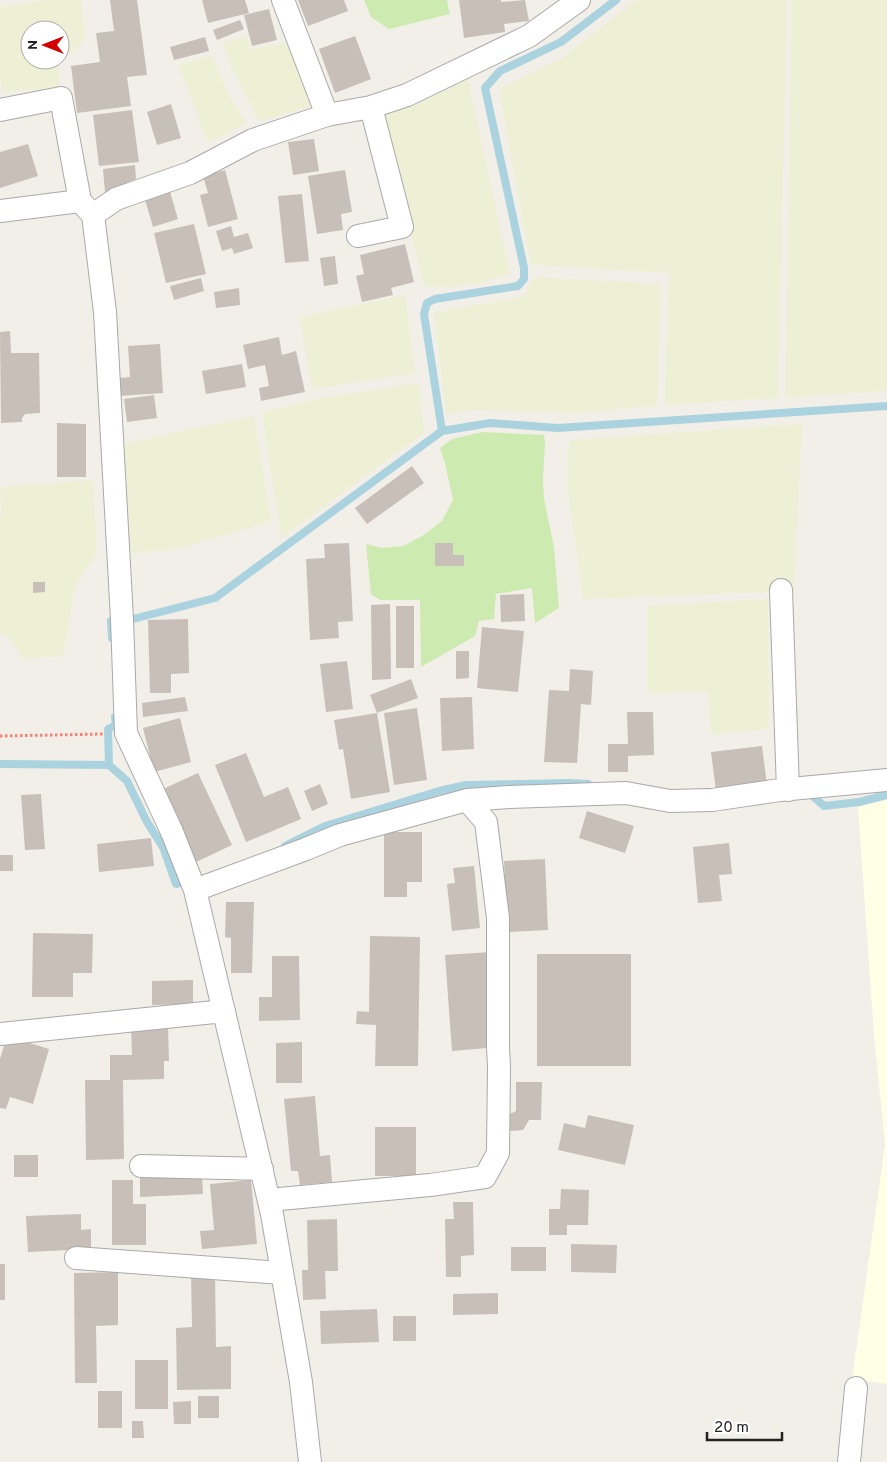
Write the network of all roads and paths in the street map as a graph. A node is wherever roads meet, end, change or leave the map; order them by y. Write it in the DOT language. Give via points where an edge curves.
graph roads {
  1 [pos="283,0"];
  2 [pos="578,0"];
  3 [pos="371,107"];
  4 [pos="0,110"];
  5 [pos="327,115"];
  6 [pos="86,208"];
  7 [pos="0,211"];
  8 [pos="358,236"];
  9 [pos="781,590"];
  10 [pos="126,733"];
  11 [pos="0,736"];
  12 [pos="887,780"];
  13 [pos="788,790"];
  14 [pos="467,800"];
  15 [pos="195,890"];
  16 [pos="224,1011"];
  17 [pos="0,1034"];
  18 [pos="141,1166"];
  19 [pos="262,1169"];
  20 [pos="270,1200"];
  21 [pos="76,1258"];
  22 [pos="282,1274"];
  23 [pos="856,1388"];
  24 [pos="310,1462"];
  25 [pos="850,1462"];
  1 -- 5 [label="street"];
  2 -- 3 [label="street" via="528,36 407,95"];
  3 -- 5 [label="street"];
  3 -- 8 [label="street" via="402,227"];
  4 -- 6 [label="street" via="61,98"];
  5 -- 6 [label="street" via="253,140 190,173"];
  6 -- 7 [label="street"];
  6 -- 10 [label="street" via="105,312"];
  9 -- 13 [label="street"];
  10 -- 11 [label="path"];
  10 -- 15 [label="street"];
  12 -- 13 [label="street"];
  13 -- 14 [label="street" via="670,802 626,793"];
  14 -- 15 [label="street" via="340,835"];
  14 -- 20 [label="street" via="486,822 498,918 498,1153 485,1177"];
  15 -- 16 [label="street"];
  16 -- 17 [label="street"];
  16 -- 19 [label="street"];
  18 -- 19 [label="street"];
  19 -- 20 [label="street"];
  20 -- 22 [label="street"];
  21 -- 22 [label="street"];
  22 -- 24 [label="street" via="301,1382"];
  23 -- 25 [label="street"];
}
